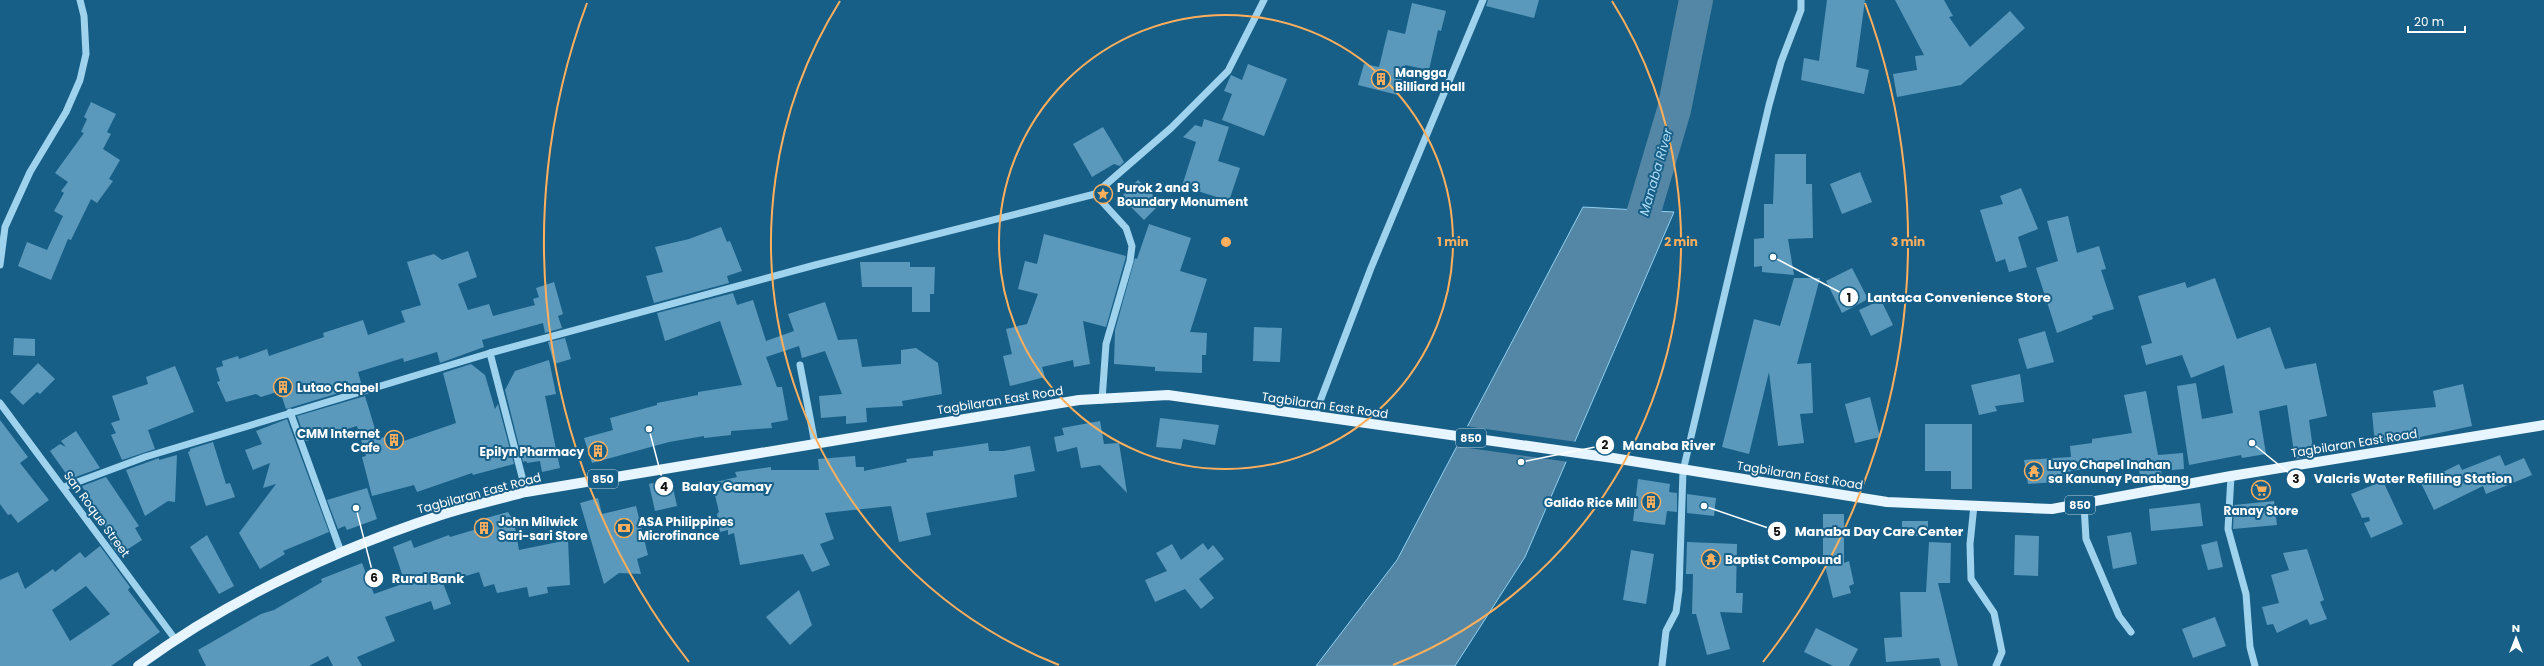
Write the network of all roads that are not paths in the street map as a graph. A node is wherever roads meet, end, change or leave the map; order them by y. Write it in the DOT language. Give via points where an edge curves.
graph roads {
  1 [pos="80,0"];
  2 [pos="1264,0"];
  3 [pos="1483,0"];
  4 [pos="1801,0"];
  5 [pos="1095,194"];
  6 [pos="0,265"];
  7 [pos="490,353"];
  8 [pos="800,364"];
  9 [pos="1102,400"];
  10 [pos="0,403"];
  11 [pos="290,412"];
  12 [pos="1314,417"];
  13 [pos="2544,425"];
  14 [pos="815,444"];
  15 [pos="1683,471"];
  16 [pos="2231,476"];
  17 [pos="64,487"];
  18 [pos="526,492"];
  19 [pos="1974,505"];
  20 [pos="2084,505"];
  21 [pos="341,552"];
  22 [pos="2131,632"];
  23 [pos="175,639"];
  24 [pos="138,666"];
  25 [pos="1662,666"];
  26 [pos="1996,666"];
  27 [pos="2255,666"];
  1 -- 6 [label="street" via="84,16 86,54 80,80 66,112 30,172 5,227"];
  2 -- 5 [label="street" via="1228,71 1171,128"];
  3 -- 12 [label="street" via="1376,254"];
  4 -- 15 [label="street" via="1801,10 1781,62 1769,105"];
  5 -- 7 [label="street"];
  5 -- 9 [label="street" via="1126,228 1132,246 1106,344"];
  7 -- 11 [label="street"];
  7 -- 18 [label="street"];
  8 -- 14 [label="street"];
  9 -- 12 [label="main road, Tagbilaran East Road / 850" via="1168,395"];
  9 -- 14 [label="main road, Tagbilaran East Road / 850" via="1079,400"];
  10 -- 17 [label="street, San Roque Street"];
  11 -- 17 [label="street" via="145,457"];
  11 -- 21 [label="street"];
  12 -- 15 [label="main road, Tagbilaran East Road / 850" via="1613,458"];
  13 -- 16 [label="main road, Tagbilaran East Road / 850"];
  14 -- 18 [label="main road, Tagbilaran East Road / 850"];
  15 -- 19 [label="main road, Tagbilaran East Road / 850" via="1887,502"];
  15 -- 25 [label="street" via="1679,590 1676,612 1666,631"];
  16 -- 20 [label="main road, Tagbilaran East Road / 850"];
  16 -- 27 [label="street" via="2228,529 2246,594 2250,647"];
  17 -- 23 [label="street, San Roque Street"];
  18 -- 21 [label="main road, Tagbilaran East Road / 850" via="443,514"];
  19 -- 20 [label="main road, Tagbilaran East Road / 850" via="2052,509"];
  19 -- 26 [label="street" via="1970,544 1971,579 1994,613 2002,652"];
  20 -- 22 [label="street" via="2086,539 2119,616"];
  21 -- 23 [label="main road, Tagbilaran East Road / 850" via="264,589"];
  23 -- 24 [label="main road, Tagbilaran East Road / 850"];
}
